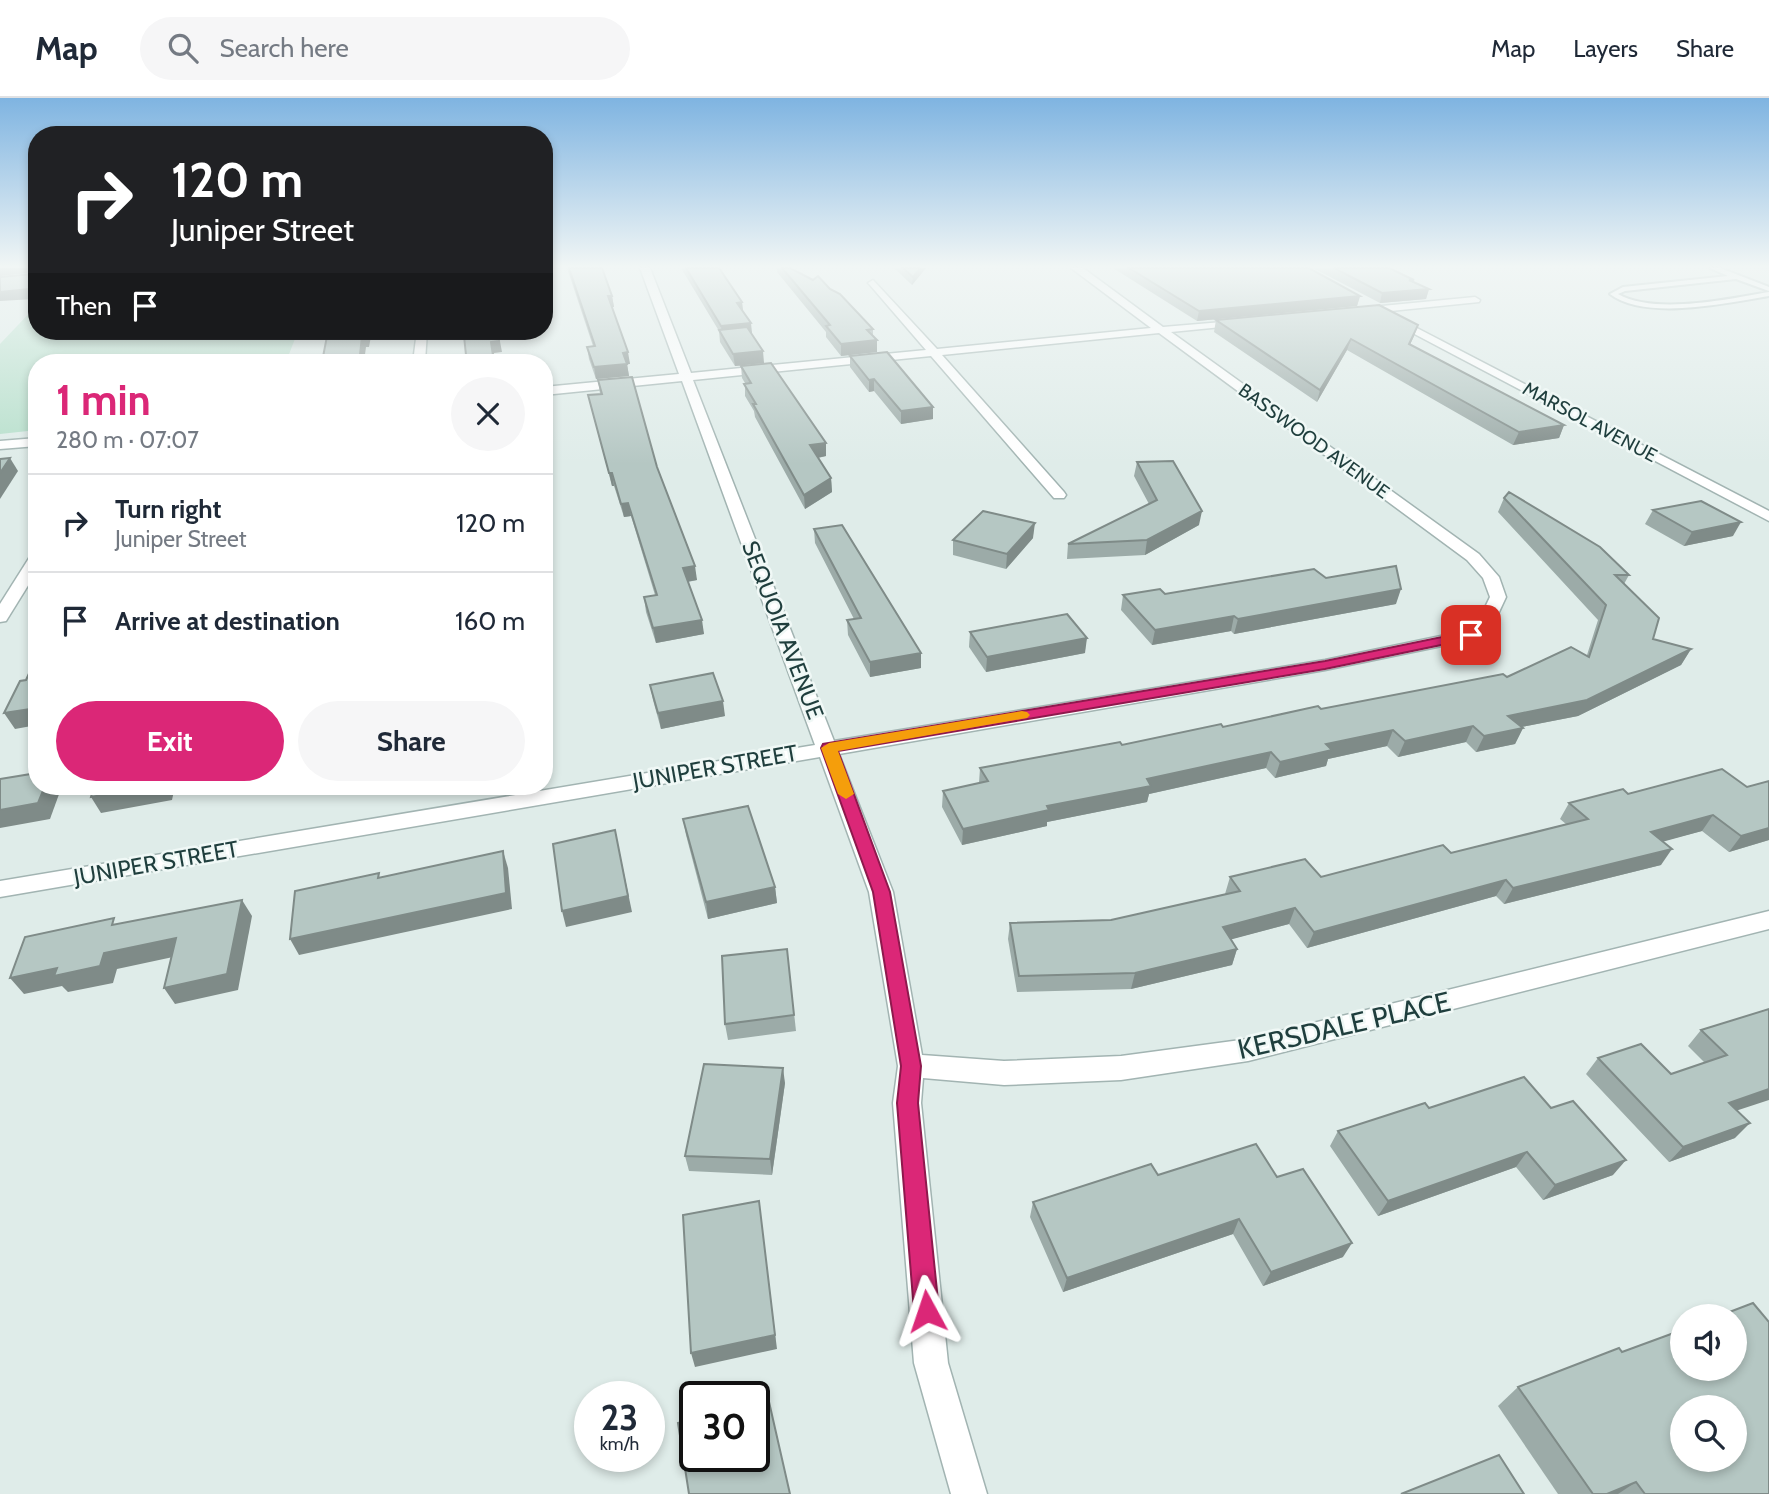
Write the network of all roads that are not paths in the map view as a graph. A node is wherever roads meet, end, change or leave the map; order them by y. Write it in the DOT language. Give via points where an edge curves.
graph roads {
  1 [pos="670,333"];
  2 [pos="917,333"];
  3 [pos="1131,333"];
  4 [pos="1166,333"];
  5 [pos="1422,333"];
  6 [pos="935,353"];
  7 [pos="686,377"];
  8 [pos="553,390"];
  9 [pos="28,443"];
  10 [pos="0,445"];
  11 [pos="1059,495"];
  12 [pos="1769,517"];
  13 [pos="28,572"];
  14 [pos="0,617"];
  15 [pos="1471,635"];
  16 [pos="829,748"];
  17 [pos="553,795"];
  18 [pos="553,795"];
  19 [pos="0,889"];
  20 [pos="1769,920"];
  21 [pos="911,1066"];
  22 [pos="969,1494"];
  1 -- 7 [label="street, SEQUOIA AVENUE"];
  2 -- 6 [label="street"];
  3 -- 6 [label="street"];
  4 -- 15 [label="street, BASSWOOD AVENUE" via="1473,557 1491,577 1498,597 1486,624"];
  5 -- 12 [label="street, MARSOL AVENUE"];
  6 -- 7 [label="street"];
  6 -- 11 [label="street"];
  7 -- 8 [label="street"];
  7 -- 16 [label="street, SEQUOIA AVENUE"];
  9 -- 10 [label="street"];
  13 -- 14 [label="street"];
  15 -- 16 [label="street, JUNIPER STREET" via="1325,665"];
  16 -- 18 [label="street, JUNIPER STREET"];
  16 -- 21 [label="street, SEQUOIA AVENUE" via="881,892"];
  17 -- 19 [label="street, JUNIPER STREET"];
  20 -- 21 [label="street, KERSDALE PLACE" via="1248,1050 1108,1069 1004,1073"];
  21 -- 22 [label="street, SEQUOIA AVENUE" via="908,1103 931,1363"];
}
